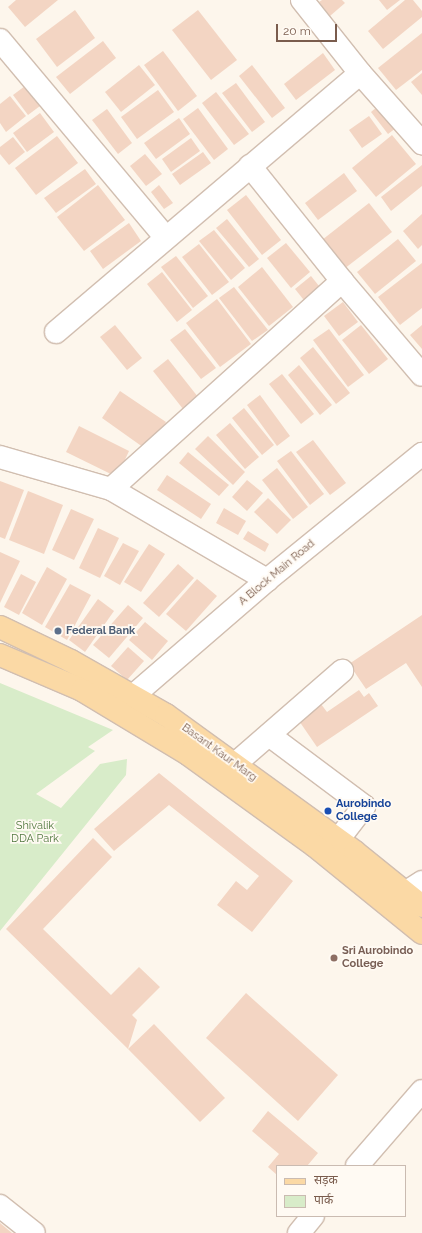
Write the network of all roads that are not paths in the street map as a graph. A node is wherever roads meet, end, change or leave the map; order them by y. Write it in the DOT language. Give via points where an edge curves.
graph roads {
  1 [pos="302,0"];
  2 [pos="0,40"];
  3 [pos="360,73"];
  4 [pos="422,143"];
  5 [pos="250,166"];
  6 [pos="166,238"];
  7 [pos="342,282"];
  8 [pos="56,332"];
  9 [pos="422,375"];
  10 [pos="422,454"];
  11 [pos="0,458"];
  12 [pos="111,489"];
  13 [pos="267,580"];
  14 [pos="0,627"];
  15 [pos="0,655"];
  16 [pos="342,671"];
  17 [pos="134,695"];
  18 [pos="269,735"];
  19 [pos="235,764"];
  20 [pos="338,840"];
  21 [pos="416,894"];
  22 [pos="422,933"];
  23 [pos="422,1090"];
  24 [pos="358,1165"];
  25 [pos="0,1206"];
  26 [pos="313,1217"];
  27 [pos="34,1233"];
  28 [pos="299,1233"];
  1 -- 3 [label="street"];
  2 -- 6 [label="street"];
  3 -- 4 [label="street"];
  3 -- 5 [label="street"];
  5 -- 6 [label="street"];
  5 -- 7 [label="street"];
  6 -- 8 [label="street"];
  7 -- 9 [label="street"];
  7 -- 12 [label="street"];
  10 -- 13 [label="street, A Block Main Road"];
  11 -- 12 [label="street"];
  12 -- 13 [label="street"];
  13 -- 17 [label="street, A Block Main Road"];
  14 -- 17 [label="main road, Basant Kaur Marg"];
  15 -- 22 [label="main road, Basant Kaur Marg" via="82,690 188,754 315,846"];
  16 -- 18 [label="street"];
  17 -- 19 [label="main road, Basant Kaur Marg"];
  18 -- 19 [label="street"];
  18 -- 20 [label="street" via="364,806"];
  19 -- 20 [label="main road, Basant Kaur Marg"];
  20 -- 21 [label="main road, Basant Kaur Marg"];
  23 -- 24 [label="street"];
  25 -- 27 [label="street"];
  26 -- 28 [label="street"];
}
